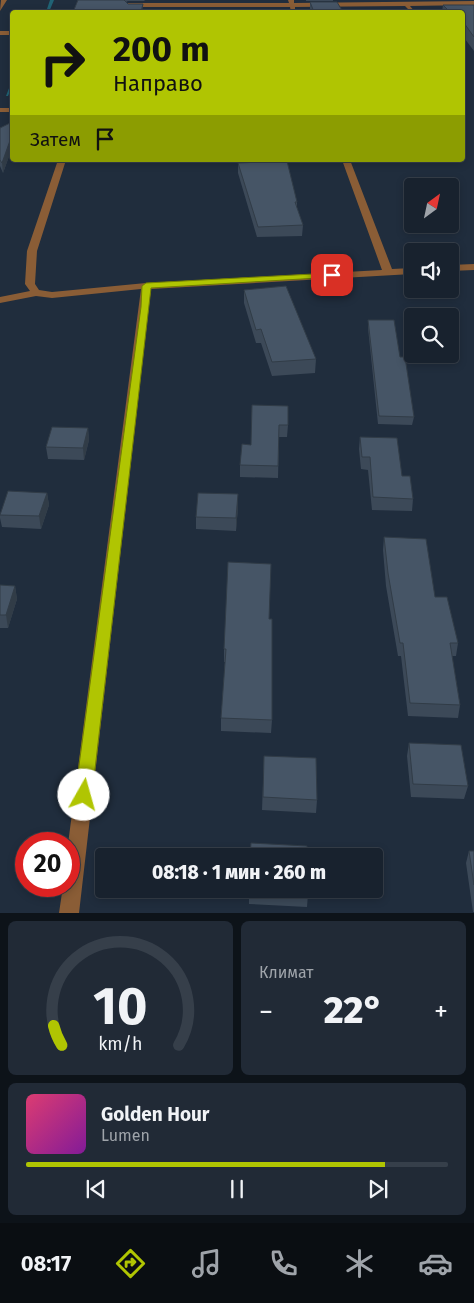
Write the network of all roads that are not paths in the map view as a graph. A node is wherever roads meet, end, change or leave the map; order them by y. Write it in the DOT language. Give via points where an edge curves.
graph roads {
  1 [pos="4,0"];
  2 [pos="291,2"];
  3 [pos="474,3"];
  4 [pos="406,4"];
  5 [pos="128,5"];
  6 [pos="0,9"];
  7 [pos="411,10"];
  8 [pos="61,162"];
  9 [pos="347,162"];
  10 [pos="474,267"];
  11 [pos="459,268"];
  12 [pos="404,271"];
  13 [pos="388,272"];
  14 [pos="146,286"];
  15 [pos="36,293"];
  16 [pos="0,300"];
  17 [pos="69,913"];
  1 -- 6 [label="street"];
  2 -- 4 [label="street"];
  2 -- 5 [label="street"];
  3 -- 4 [label="street"];
  4 -- 7 [label="street"];
  8 -- 15 [label="street" via="32,251 30,284"];
  9 -- 13 [label="street"];
  10 -- 11 [label="street"];
  12 -- 13 [label="street"];
  13 -- 14 [label="street"];
  14 -- 15 [label="street" via="52,295"];
  14 -- 17 [label="street"];
  15 -- 16 [label="street"];
}
